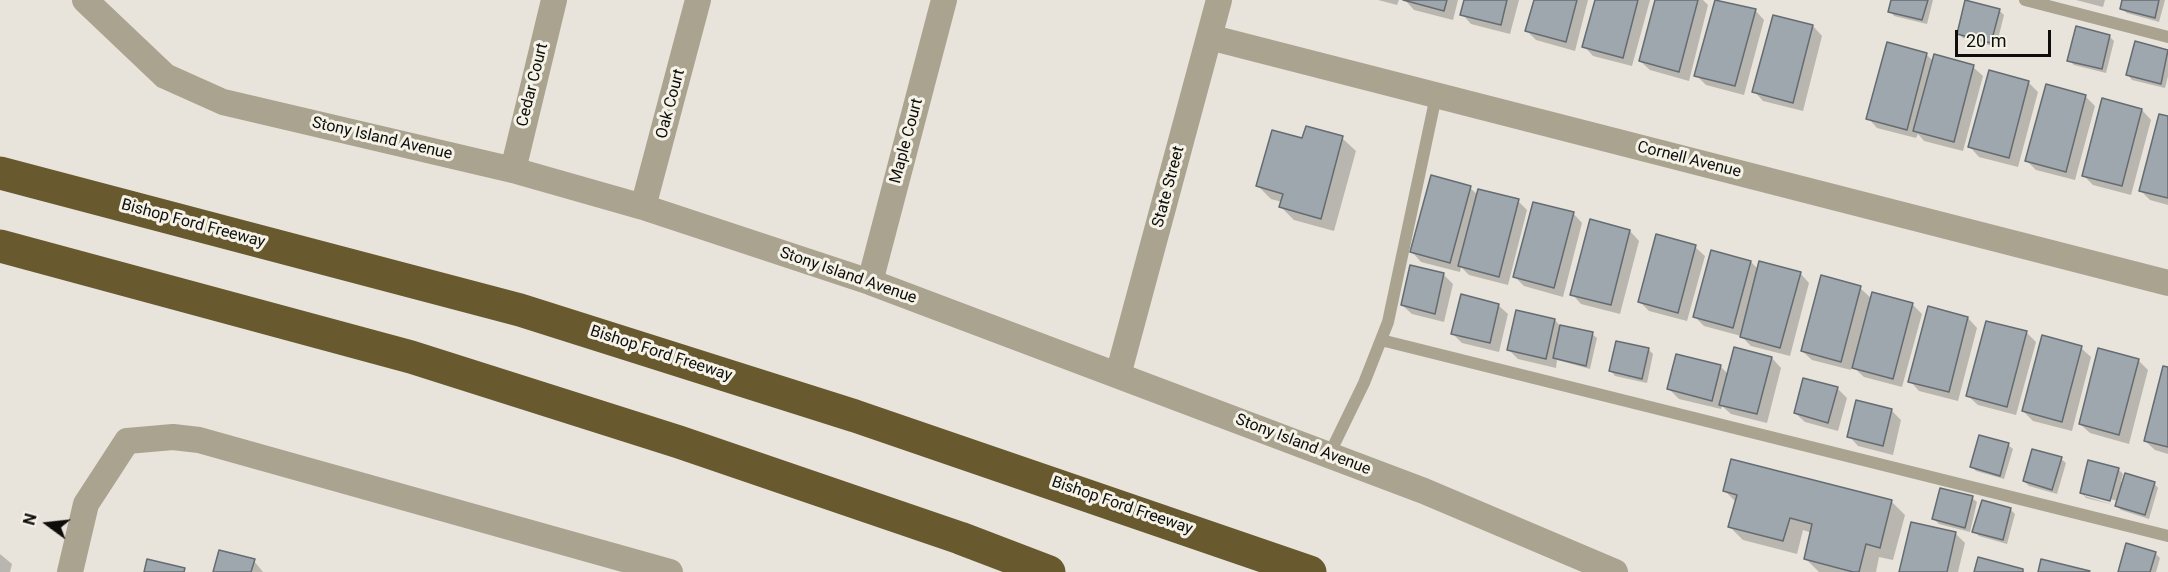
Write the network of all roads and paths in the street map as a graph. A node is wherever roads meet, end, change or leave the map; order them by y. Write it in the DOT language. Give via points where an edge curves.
graph roads {
  1 [pos="85,0"];
  2 [pos="554,0"];
  3 [pos="698,0"];
  4 [pos="944,0"];
  5 [pos="1219,0"];
  6 [pos="2025,0"];
  7 [pos="1209,37"];
  8 [pos="2168,37"];
  9 [pos="1436,96"];
  10 [pos="513,170"];
  11 [pos="0,173"];
  12 [pos="643,207"];
  13 [pos="0,246"];
  14 [pos="870,282"];
  15 [pos="2168,283"];
  16 [pos="1381,340"];
  17 [pos="1118,375"];
  18 [pos="1329,455"];
  19 [pos="2168,536"];
  20 [pos="662,570"];
  21 [pos="70,572"];
  22 [pos="1049,572"];
  23 [pos="1310,572"];
  24 [pos="1615,572"];
  1 -- 10 [label="street, Stony Island Avenue" via="165,76 223,102"];
  2 -- 10 [label="street, Cedar Court"];
  3 -- 12 [label="street, Oak Court"];
  4 -- 14 [label="street, Maple Court"];
  5 -- 7 [label="street, State Street"];
  6 -- 8 [label="lane"];
  7 -- 9 [label="street, Cornell Avenue"];
  7 -- 17 [label="street, State Street"];
  9 -- 15 [label="street, Cornell Avenue"];
  9 -- 16 [label="lane"];
  10 -- 12 [label="street, Stony Island Avenue"];
  11 -- 23 [label="highway, Bishop Ford Freeway" via="520,310 855,416"];
  12 -- 14 [label="street, Stony Island Avenue"];
  13 -- 22 [label="highway" via="411,357 679,442"];
  14 -- 17 [label="street, Stony Island Avenue"];
  16 -- 18 [label="lane"];
  16 -- 19 [label="lane"];
  17 -- 18 [label="street, Stony Island Avenue"];
  18 -- 24 [label="street, Stony Island Avenue"];
  20 -- 21 [label="street" via="199,440 173,437 127,441 86,504"];
}
